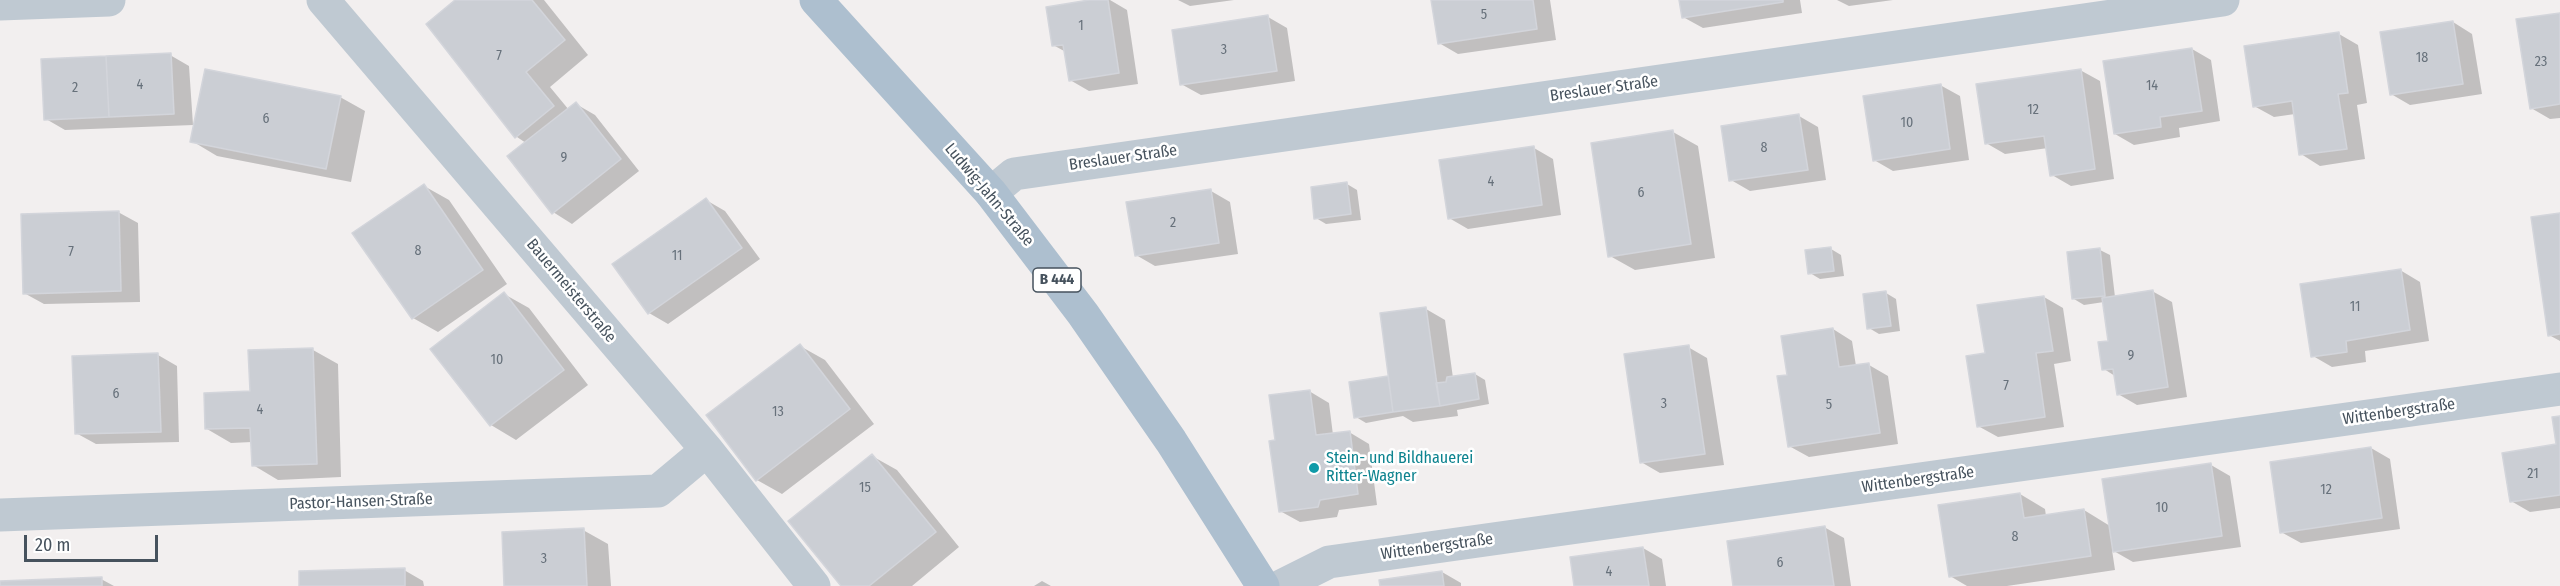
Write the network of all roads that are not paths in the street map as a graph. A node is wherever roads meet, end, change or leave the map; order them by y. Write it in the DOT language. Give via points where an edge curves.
graph roads {
  1 [pos="109,0"];
  2 [pos="323,0"];
  3 [pos="816,0"];
  4 [pos="2223,0"];
  5 [pos="0,3"];
  6 [pos="992,193"];
  7 [pos="2560,389"];
  8 [pos="707,450"];
  9 [pos="0,515"];
  10 [pos="814,586"];
  11 [pos="1263,586"];
  12 [pos="1281,586"];
  1 -- 5 [label="street"];
  2 -- 8 [label="street, Bauermeisterstraße"];
  3 -- 6 [label="main road, Ludwig-Jahn-Straße / B 444"];
  4 -- 6 [label="street, Breslauer Straße" via="1014,174"];
  6 -- 11 [label="main road, Ludwig-Jahn-Straße / B 444" via="1171,441"];
  7 -- 12 [label="street, Wittenbergstraße" via="1329,562"];
  8 -- 9 [label="street, Pastor-Hansen-Straße" via="658,491"];
  8 -- 10 [label="street, Bauermeisterstraße"];
}
